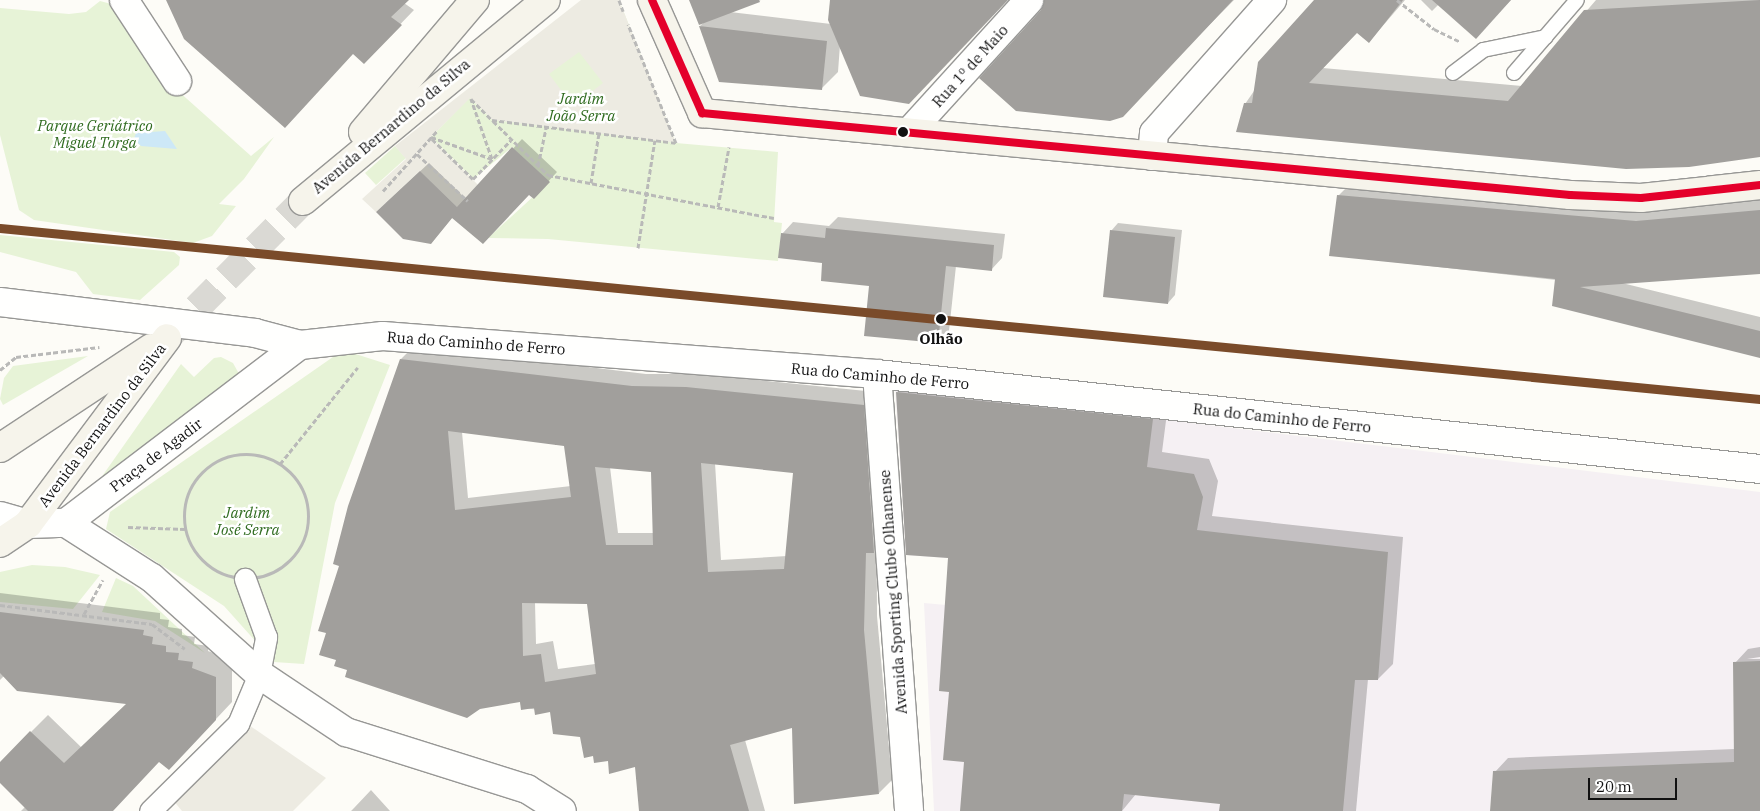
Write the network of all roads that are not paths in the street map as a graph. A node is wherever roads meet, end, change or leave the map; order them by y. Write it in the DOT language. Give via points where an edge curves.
graph roads {
  1 [pos="124,0"];
  2 [pos="475,0"];
  3 [pos="546,0"];
  4 [pos="652,0"];
  5 [pos="1029,0"];
  6 [pos="1272,0"];
  7 [pos="1577,0"];
  8 [pos="1546,37"];
  9 [pos="1453,73"];
  10 [pos="1514,73"];
  11 [pos="178,81"];
  12 [pos="910,131"];
  13 [pos="1152,156"];
  14 [pos="1760,185"];
  15 [pos="0,302"];
  16 [pos="300,346"];
  17 [pos="877,374"];
  18 [pos="0,448"];
  19 [pos="1760,469"];
  20 [pos="0,516"];
  21 [pos="66,523"];
  22 [pos="28,524"];
  23 [pos="0,543"];
  24 [pos="246,579"];
  25 [pos="259,674"];
  26 [pos="150,811"];
  27 [pos="562,811"];
  28 [pos="909,811"];
  1 -- 11 [label="street"];
  2 -- 3 [label="main road, Avenida Bernardino da Silva" via="303,201"];
  4 -- 12 [label="main road" via="702,113"];
  5 -- 12 [label="street, Rua 1º de Maio"];
  6 -- 13 [label="street" via="1154,133"];
  7 -- 8 [label="lane"];
  8 -- 9 [label="lane" via="1483,50"];
  8 -- 10 [label="lane"];
  12 -- 13 [label="main road"];
  13 -- 14 [label="main road" via="1570,195 1641,198"];
  15 -- 16 [label="street, Rua do Caminho de Ferro" via="255,333"];
  16 -- 17 [label="street, Rua do Caminho de Ferro" via="384,336"];
  16 -- 21 [label="street, Praça de Agadir"];
  17 -- 19 [label="street, Rua do Caminho de Ferro"];
  17 -- 28 [label="street, Avenida Sporting Clube Olhanense"];
  18 -- 22 [label="main road, Avenida Bernardino da Silva" via="167,338"];
  20 -- 22 [label="street"];
  21 -- 22 [label="street"];
  21 -- 25 [label="street" via="152,578"];
  22 -- 23 [label="main road, Avenida Bernardino da Silva"];
  24 -- 25 [label="street" via="266,637"];
  25 -- 26 [label="street" via="238,724"];
  25 -- 27 [label="street" via="346,732 527,789"];
}
